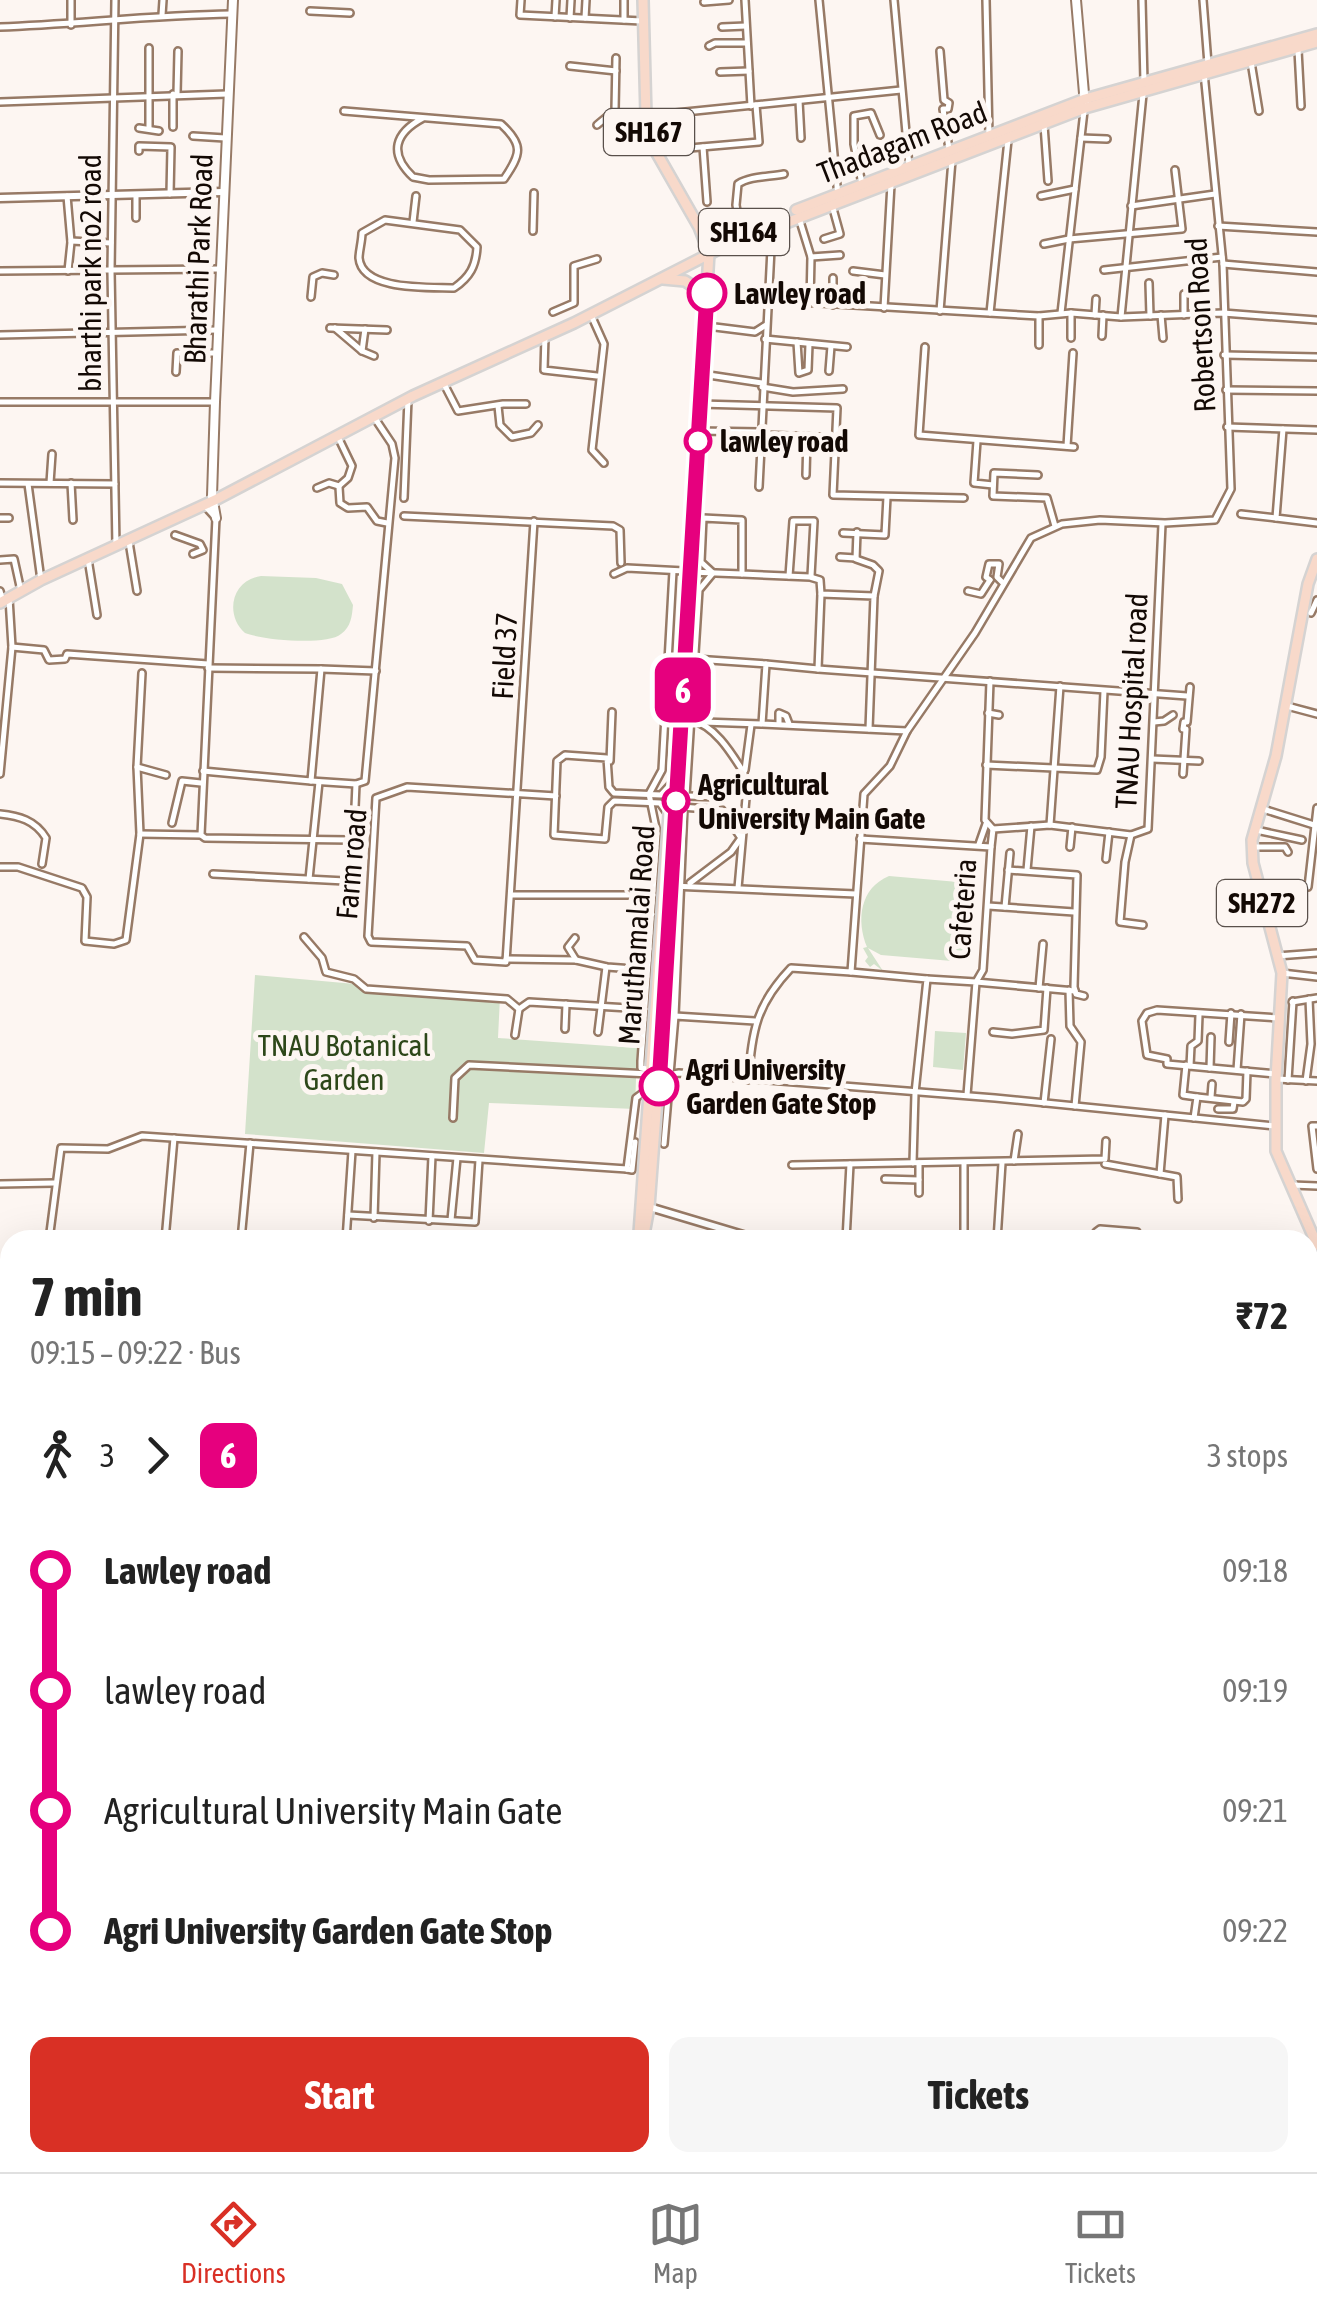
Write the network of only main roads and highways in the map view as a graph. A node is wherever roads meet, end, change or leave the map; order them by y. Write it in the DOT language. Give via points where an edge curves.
graph roads {
  1 [pos="233,0"];
  2 [pos="643,0"];
  3 [pos="1076,0"];
  4 [pos="1317,34"];
  5 [pos="1317,42"];
  6 [pos="1206,69"];
  7 [pos="1085,103"];
  8 [pos="951,156"];
  9 [pos="836,199"];
  10 [pos="722,248"];
  11 [pos="707,253"];
  12 [pos="708,267"];
  13 [pos="662,279"];
  14 [pos="702,292"];
  15 [pos="213,498"];
  16 [pos="216,518"];
  17 [pos="1317,559"];
  18 [pos="683,571"];
  19 [pos="3,599"];
  20 [pos="1311,612"];
  21 [pos="654,1073"];
  22 [pos="645,1206"];
  23 [pos="641,1230"];
  24 [pos="1310,1230"];
  1 -- 15 [label="main road, Bharathi Park Road"];
  2 -- 11 [label="main road, SH167" via="646,116 656,151"];
  3 -- 7 [label="main road"];
  4 -- 6 [label="main road, Thadagam Road / SH164"];
  5 -- 6 [label="main road, Thadagam Road / SH164"];
  6 -- 7 [label="main road, Thadagam Road / SH164"];
  7 -- 8 [label="main road, Thadagam Road / SH164"];
  7 -- 8 [label="main road, Thadagam Road / SH164"];
  8 -- 9 [label="main road, Thadagam Road / SH164"];
  8 -- 9 [label="main road, Thadagam Road / SH164" via="908,166"];
  9 -- 10 [label="main road, Thadagam Road / SH164"];
  9 -- 11 [label="main road, Thadagam Road / SH164"];
  10 -- 11 [label="main road, Thadagam Road / SH164"];
  10 -- 12 [label="main road"];
  11 -- 12 [label="main road, Maruthamalai Road / SH167"];
  11 -- 13 [label="main road, Thadagam Road / SH164"];
  11 -- 14 [label="main road, Maruthamalai Road / SH167"];
  11 -- 15 [label="main road, Thadagam Road / SH164" via="424,386"];
  12 -- 18 [label="main road, Maruthamalai Road / SH167"];
  13 -- 14 [label="main road" via="685,281"];
  13 -- 15 [label="main road, Thadagam Road / SH164"];
  14 -- 18 [label="main road, Maruthamalai Road / SH167"];
  15 -- 16 [label="main road, Bharathi Park Road"];
  15 -- 19 [label="main road, Thadagam Road / SH164"];
  17 -- 20 [label="main road, SH272" via="1308,584"];
  18 -- 21 [label="main road, Maruthamalai Road / SH167"];
  18 -- 21 [label="main road, Maruthamalai Road / SH167" via="690,659 680,885"];
  20 -- 24 [label="main road, SH272" via="1252,847 1282,973 1276,1151"];
  21 -- 22 [label="main road, Maruthamalai Road / SH167"];
  21 -- 22 [label="main road, Maruthamalai Road / SH167"];
  22 -- 23 [label="main road, Maruthamalai Road / SH167"];
}
